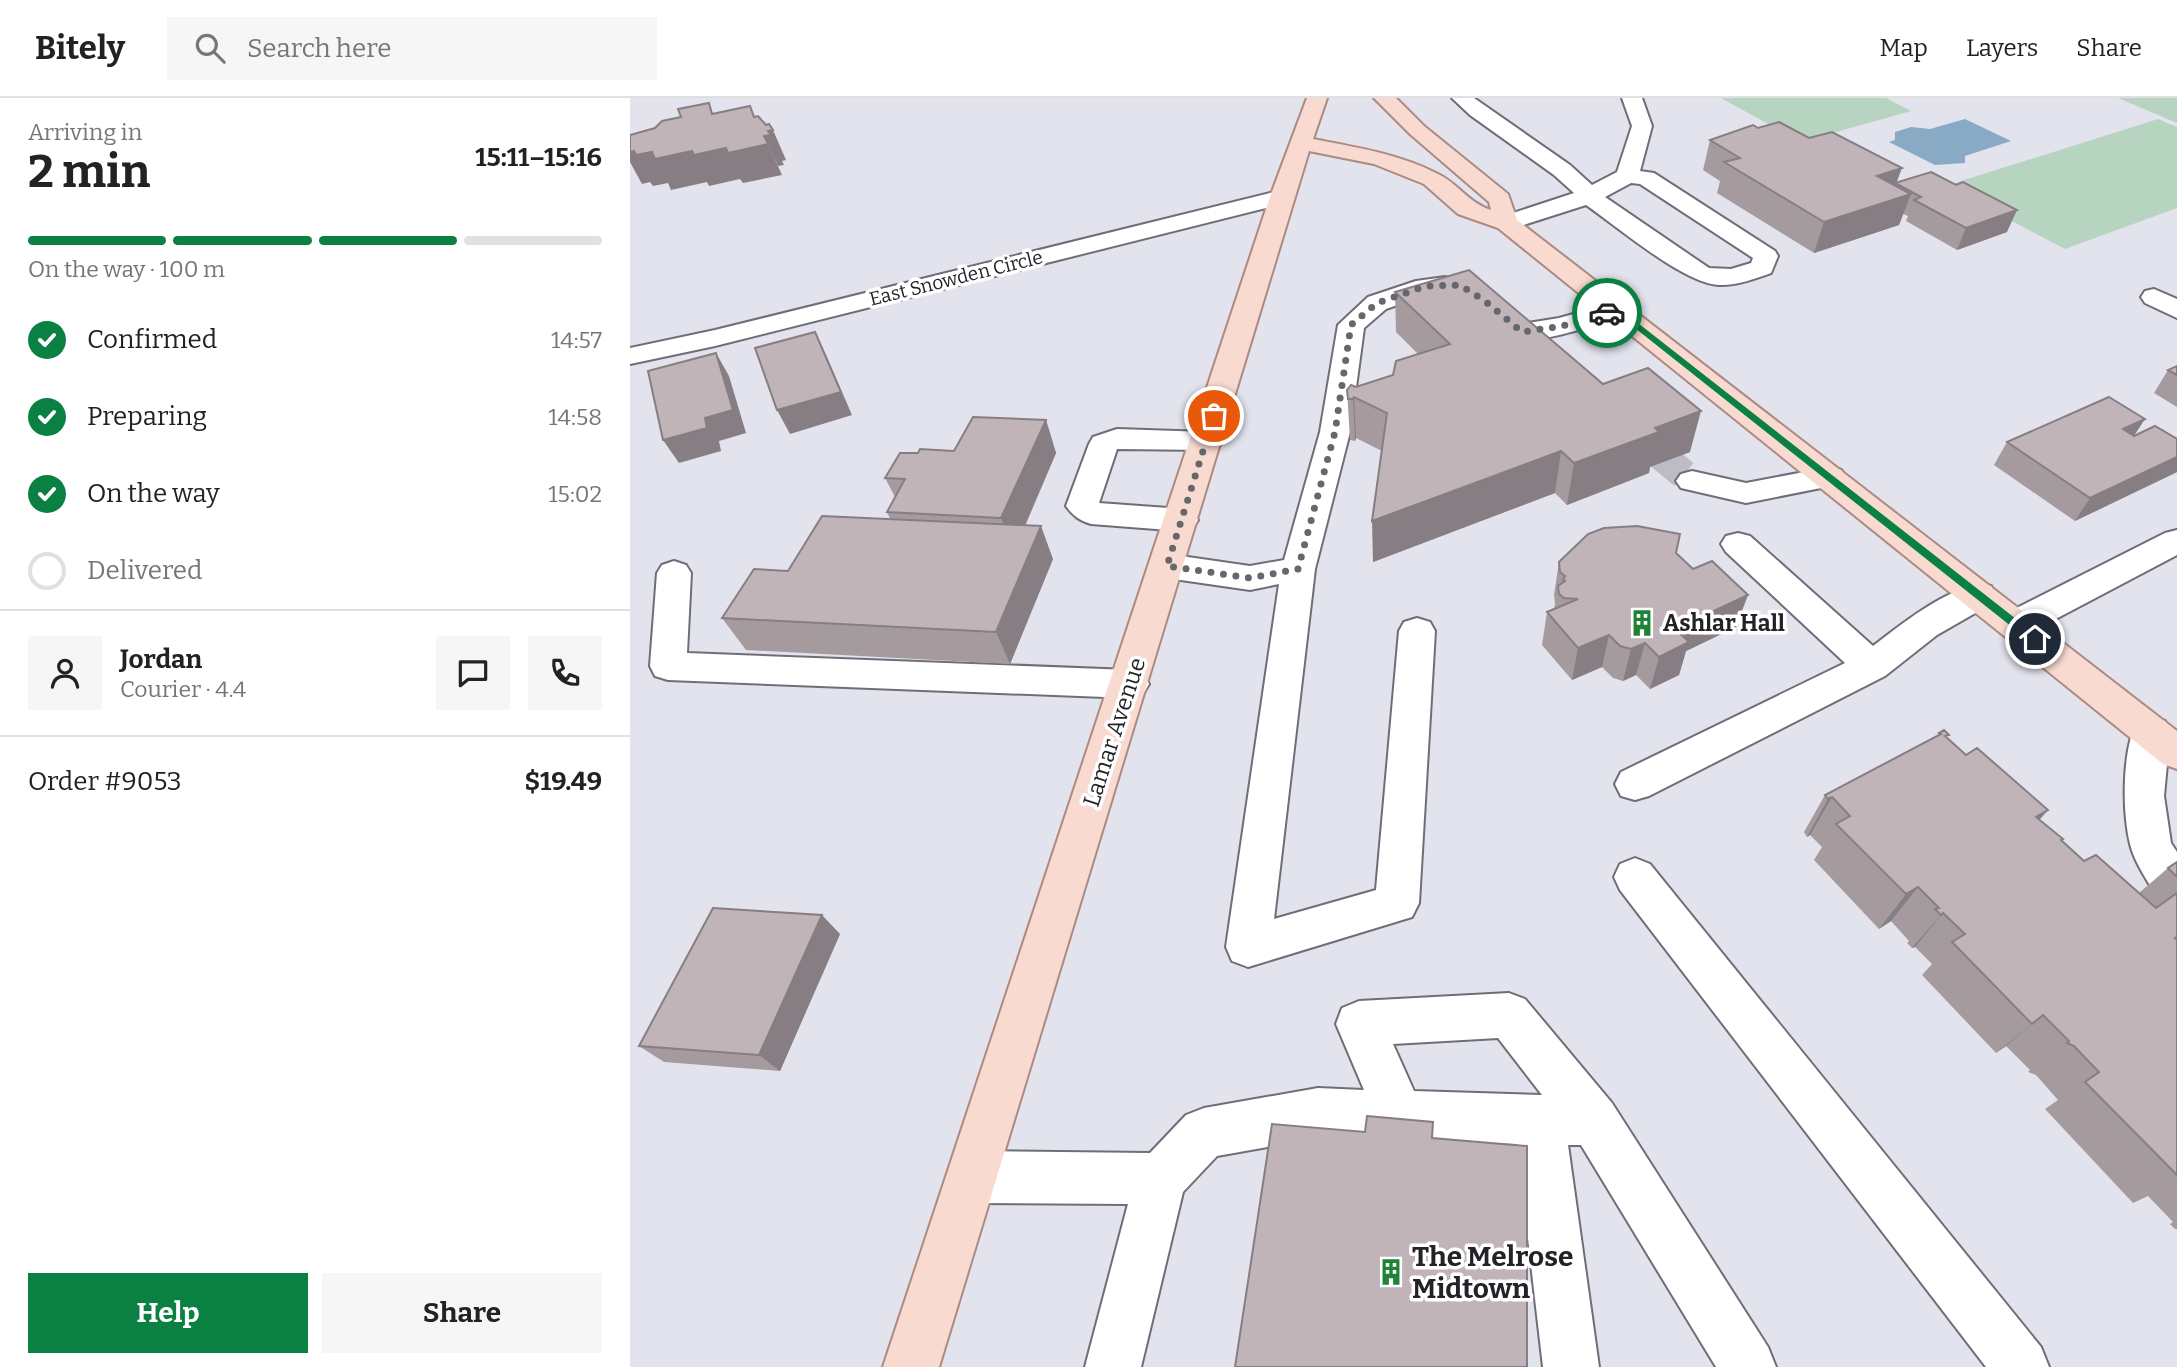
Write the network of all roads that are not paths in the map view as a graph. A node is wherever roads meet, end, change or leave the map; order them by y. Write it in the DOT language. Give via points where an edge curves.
graph roads {
  1 [pos="1317,98"];
  2 [pos="1384,98"];
  3 [pos="1462,98"];
  4 [pos="1632,98"];
  5 [pos="1303,143"];
  6 [pos="1627,176"];
  7 [pos="1589,196"];
  8 [pos="1282,197"];
  9 [pos="1506,223"];
  10 [pos="2154,297"];
  11 [pos="1617,310"];
  12 [pos="2177,310"];
  13 [pos="630,356"];
  14 [pos="1207,441"];
  15 [pos="1830,477"];
  16 [pos="1692,481"];
  17 [pos="1182,520"];
  18 [pos="2177,541"];
  19 [pos="1738,544"];
  20 [pos="1167,566"];
  21 [pos="1298,569"];
  22 [pos="674,573"];
  23 [pos="1979,595"];
  24 [pos="2016,624"];
  25 [pos="1417,631"];
  26 [pos="1872,666"];
  27 [pos="1130,684"];
  28 [pos="2164,742"];
  29 [pos="1635,783"];
  30 [pos="1634,877"];
  31 [pos="2177,892"];
  32 [pos="1400,1115"];
  33 [pos="1539,1119"];
  34 [pos="1594,1121"];
  35 [pos="973,1177"];
  36 [pos="1160,1179"];
  37 [pos="911,1367"];
  38 [pos="1113,1367"];
  39 [pos="1571,1367"];
  40 [pos="1748,1367"];
  41 [pos="2021,1367"];
  1 -- 5 [label="main road, Lamar Avenue"];
  2 -- 9 [label="main road" via="1500,199"];
  3 -- 7 [label="street" via="1577,182"];
  4 -- 6 [label="street" via="1642,125"];
  5 -- 8 [label="main road, Lamar Avenue"];
  5 -- 9 [label="main road" via="1380,159 1432,179 1466,209"];
  6 -- 7 [label="street"];
  6 -- 7 [label="street" via="1646,178 1766,256 1762,268 1714,279"];
  7 -- 9 [label="street"];
  8 -- 13 [label="street, East Snowden Circle"];
  8 -- 14 [label="main road, Lamar Avenue"];
  9 -- 11 [label="main road"];
  10 -- 12 [label="street"];
  11 -- 15 [label="main road"];
  11 -- 21 [label="street" via="1562,326 1532,342 1460,285 1426,286 1377,303 1351,325 1335,432"];
  14 -- 17 [label="main road, Lamar Avenue"];
  14 -- 17 [label="street" via="1117,438 1104,444 1082,506 1091,513"];
  15 -- 16 [label="street" via="1746,493"];
  15 -- 23 [label="main road"];
  17 -- 20 [label="main road, Lamar Avenue"];
  18 -- 24 [label="street"];
  19 -- 26 [label="street"];
  20 -- 21 [label="street" via="1250,578"];
  20 -- 27 [label="main road, Lamar Avenue"];
  21 -- 25 [label="street" via="1248,947 1397,903"];
  22 -- 27 [label="street" via="668,667"];
  23 -- 24 [label="main road"];
  23 -- 26 [label="street" via="1924,626"];
  24 -- 28 [label="main road"];
  26 -- 29 [label="street"];
  27 -- 35 [label="main road, Lamar Avenue"];
  28 -- 31 [label="street" via="2144,796 2151,845"];
  30 -- 41 [label="street"];
  32 -- 33 [label="street"];
  32 -- 34 [label="street" via="1359,1024 1509,1015"];
  32 -- 36 [label="street" via="1318,1113 1205,1133"];
  33 -- 34 [label="street"];
  33 -- 39 [label="street"];
  34 -- 40 [label="street"];
  35 -- 36 [label="street"];
  35 -- 37 [label="main road, Lamar Avenue"];
  36 -- 38 [label="street"];
}
